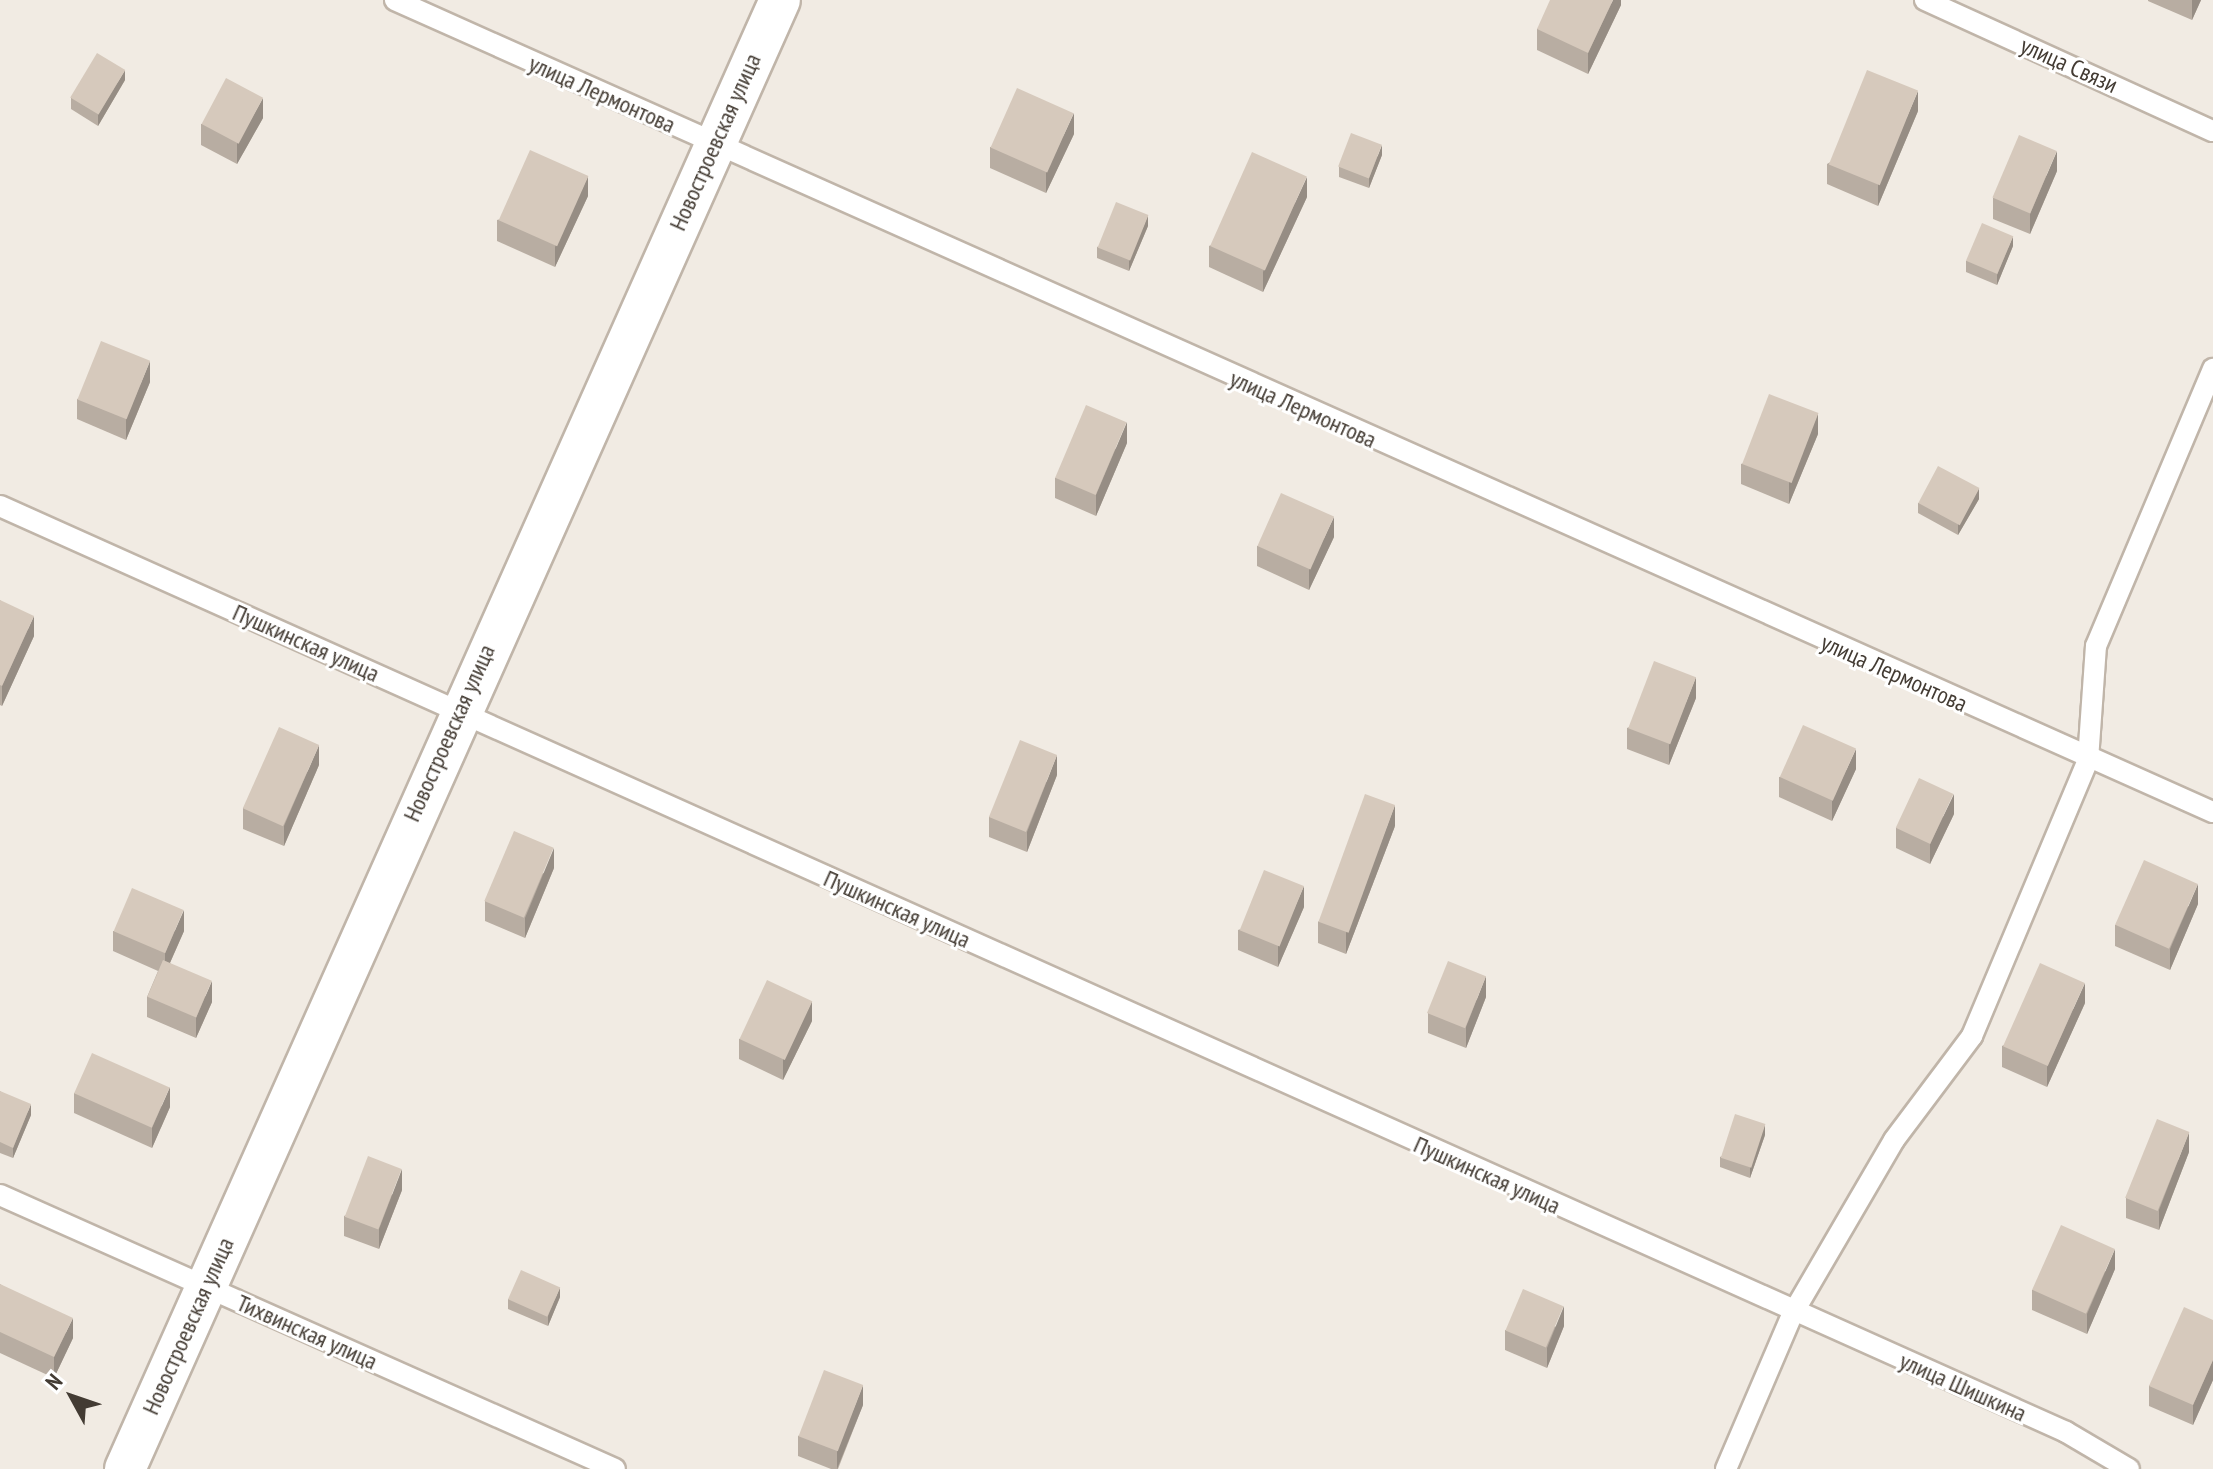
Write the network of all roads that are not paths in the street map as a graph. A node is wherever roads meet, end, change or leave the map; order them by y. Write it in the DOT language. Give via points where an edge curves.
graph roads {
  1 [pos="395,0"];
  2 [pos="780,0"];
  3 [pos="1925,0"];
  4 [pos="2213,131"];
  5 [pos="714,145"];
  6 [pos="2213,369"];
  7 [pos="0,506"];
  8 [pos="457,711"];
  9 [pos="2088,760"];
  10 [pos="2213,812"];
  11 [pos="0,1195"];
  12 [pos="206,1287"];
  13 [pos="1793,1313"];
  14 [pos="125,1469"];
  15 [pos="615,1469"];
  16 [pos="1726,1469"];
  17 [pos="2129,1469"];
  1 -- 5 [label="lane, улица Лермонтова"];
  2 -- 5 [label="street, Новостроевская улица"];
  3 -- 4 [label="lane, улица Связи"];
  5 -- 8 [label="street, Новостроевская улица"];
  5 -- 9 [label="lane, улица Лермонтова"];
  6 -- 9 [label="lane" via="2096,646"];
  7 -- 8 [label="lane, Пушкинская улица"];
  8 -- 12 [label="street, Новостроевская улица"];
  8 -- 13 [label="lane, Пушкинская улица"];
  9 -- 10 [label="lane, улица Лермонтова"];
  9 -- 13 [label="lane" via="1972,1036 1894,1140"];
  11 -- 12 [label="lane, Тихвинская улица"];
  12 -- 14 [label="street, Новостроевская улица"];
  12 -- 15 [label="lane, Тихвинская улица"];
  13 -- 16 [label="lane"];
  13 -- 17 [label="lane, улица Шишкина" via="2066,1432"];
}
